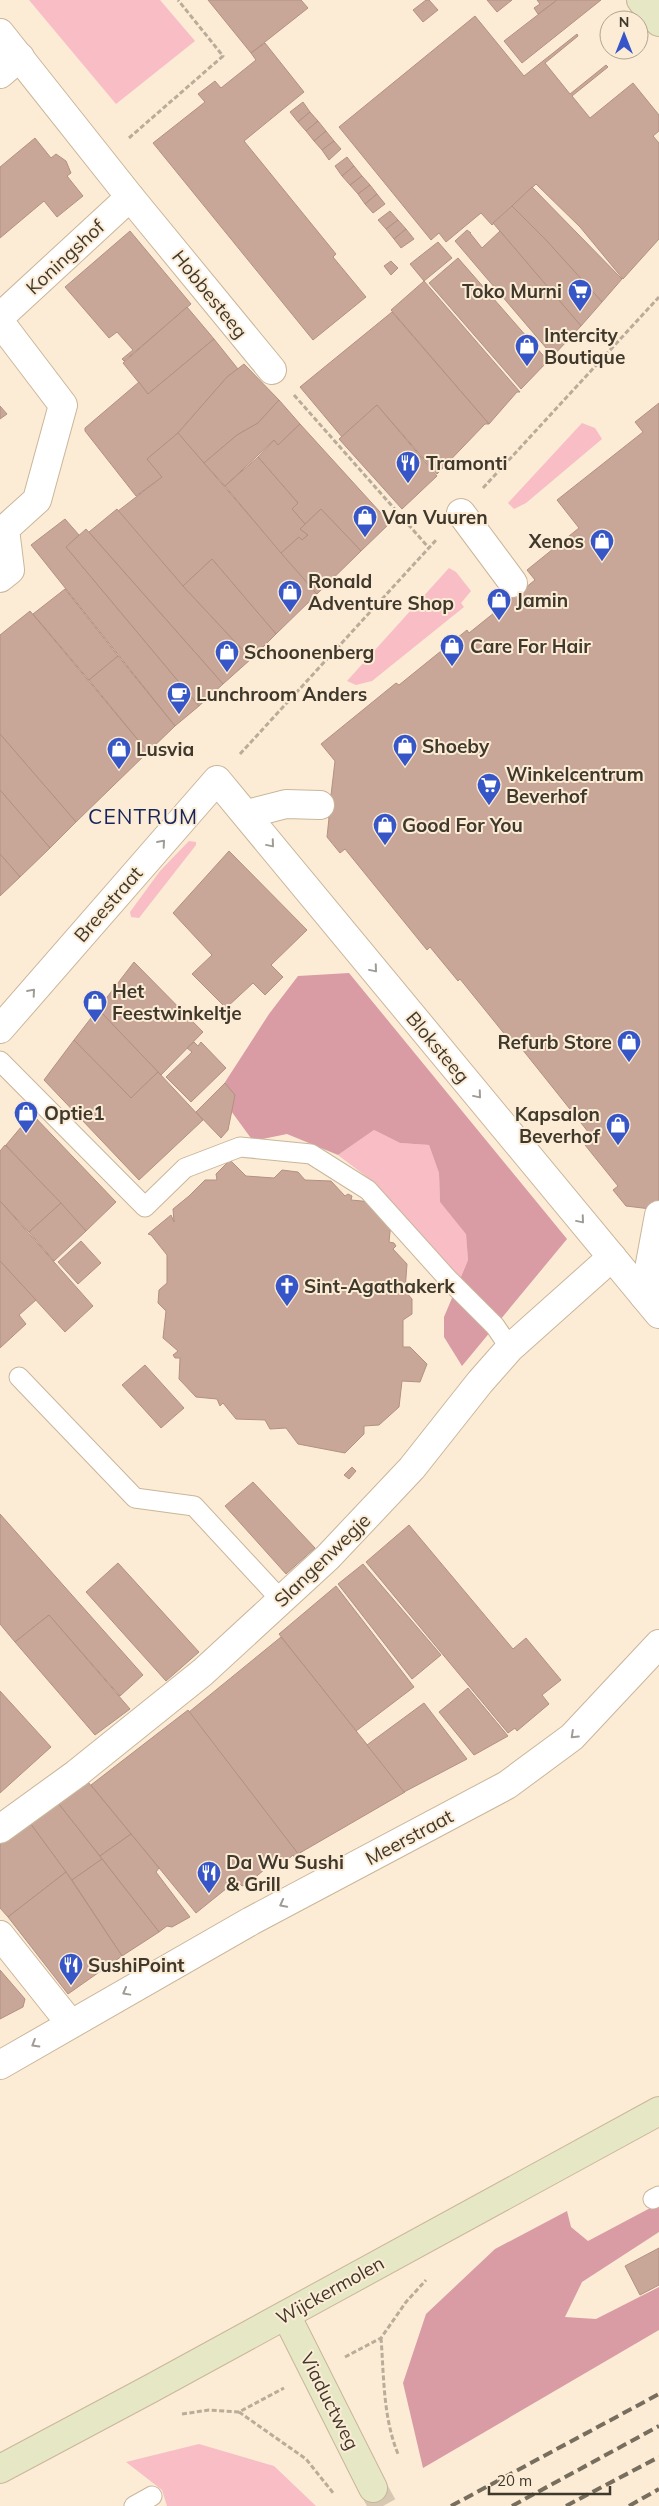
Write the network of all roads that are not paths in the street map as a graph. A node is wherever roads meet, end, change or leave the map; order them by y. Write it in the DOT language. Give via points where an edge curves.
graph roads {
  1 [pos="641,0"];
  2 [pos="659,22"];
  3 [pos="0,33"];
  4 [pos="10,66"];
  5 [pos="130,197"];
  6 [pos="0,317"];
  7 [pos="0,322"];
  8 [pos="272,370"];
  9 [pos="461,512"];
  10 [pos="0,578"];
  11 [pos="513,583"];
  12 [pos="216,780"];
  13 [pos="320,805"];
  14 [pos="246,814"];
  15 [pos="0,1029"];
  16 [pos="0,1061"];
  17 [pos="659,1215"];
  18 [pos="612,1257"];
  19 [pos="652,1305"];
  20 [pos="510,1348"];
  21 [pos="19,1377"];
  22 [pos="281,1600"];
  23 [pos="659,1644"];
  24 [pos="0,1829"];
  25 [pos="0,1935"];
  26 [pos="70,2023"];
  27 [pos="0,2065"];
  28 [pos="659,2111"];
  29 [pos="286,2315"];
  30 [pos="0,2469"];
  31 [pos="373,2488"];
  32 [pos="152,2496"];
  33 [pos="134,2506"];
  1 -- 2 [label="main road"];
  3 -- 4 [label="street, Hobbesteeg"];
  4 -- 5 [label="street, Hobbesteeg" via="102,162"];
  5 -- 6 [label="street, Koningshof"];
  5 -- 8 [label="street, Hobbesteeg"];
  7 -- 10 [label="street" via="63,405 37,500 5,529 10,570"];
  9 -- 11 [label="street"];
  12 -- 14 [label="street, Bloksteeg"];
  15 -- 12 [label="street, Breestraat, one-way"];
  13 -- 14 [label="street" via="286,804"];
  14 -- 18 [label="street, Bloksteeg, one-way"];
  16 -- 20 [label="lane" via="145,1207 184,1168 240,1147 310,1154 368,1190 495,1326"];
  17 -- 19 [label="street"];
  18 -- 19 [label="street, Bloksteeg"];
  18 -- 20 [label="street, Slangenwegje"];
  20 -- 22 [label="street, Slangenwegje" via="412,1468 328,1557"];
  21 -- 22 [label="lane" via="135,1498 194,1506"];
  22 -- 24 [label="street, Slangenwegje" via="203,1672 76,1774"];
  23 -- 26 [label="street, Meerstraat, one-way" via="572,1737 507,1785 252,1921"];
  25 -- 26 [label="street"];
  26 -- 27 [label="street, Meerstraat, one-way"];
  28 -- 29 [label="main road, Wijckermolen"];
  29 -- 30 [label="main road, Wijckermolen"];
  29 -- 31 [label="main road, Viaductweg"];
  32 -- 33 [label="lane"];
}
